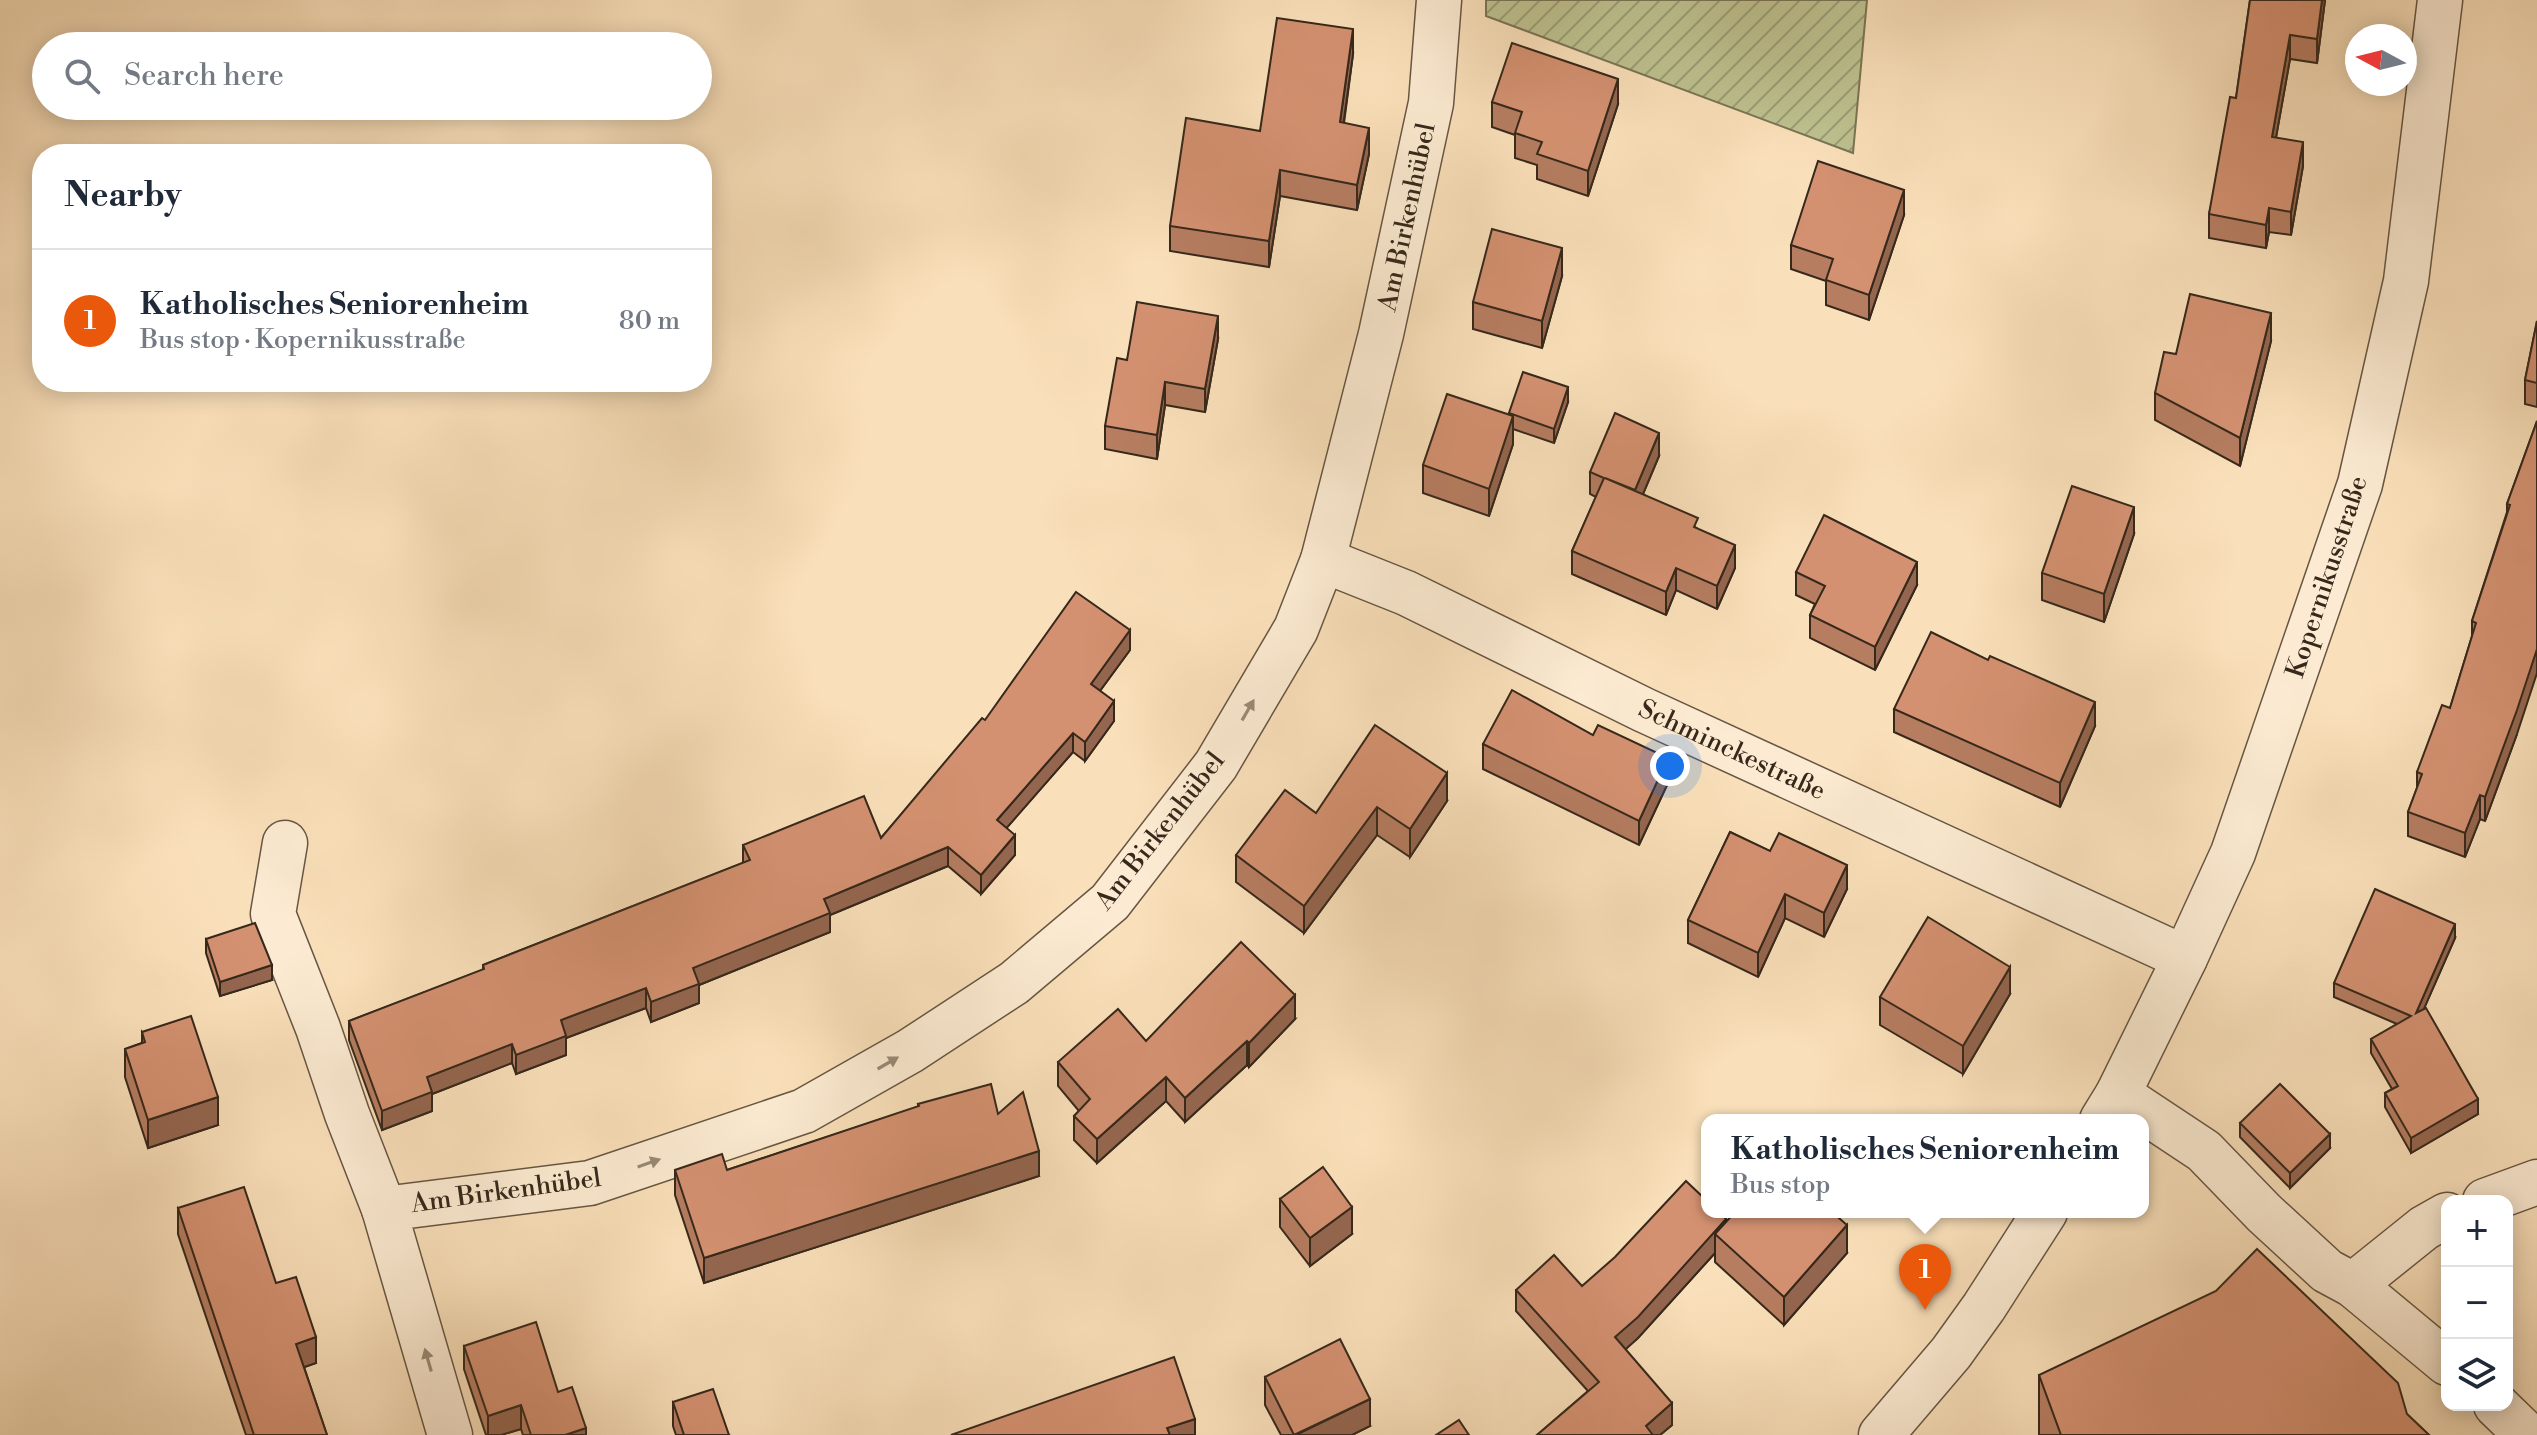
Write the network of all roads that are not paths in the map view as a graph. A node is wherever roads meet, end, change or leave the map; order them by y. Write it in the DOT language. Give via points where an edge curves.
graph roads {
  1 [pos="1439,0"];
  2 [pos="2440,0"];
  3 [pos="1323,560"];
  4 [pos="285,843"];
  5 [pos="2185,958"];
  6 [pos="2110,1107"];
  7 [pos="2149,1125"];
  8 [pos="2537,1182"];
  9 [pos="2501,1195"];
  10 [pos="384,1209"];
  11 [pos="2041,1218"];
  12 [pos="2441,1218"];
  13 [pos="2353,1285"];
  14 [pos="2441,1358"];
  15 [pos="2502,1411"];
  16 [pos="450,1435"];
  17 [pos="1881,1435"];
  18 [pos="2527,1435"];
  1 -- 3 [label="street, Am Birkenhübel" via="1431,103 1381,334"];
  2 -- 5 [label="street, Kopernikusstraße" via="2406,281 2360,484 2233,853"];
  3 -- 5 [label="street, Schminckestraße" via="1406,593 1644,710"];
  10 -- 3 [label="street, Am Birkenhübel, one-way" via="590,1183 804,1111 1014,983 1110,902 1216,765 1296,629"];
  4 -- 10 [label="street, Am Birkenhübel" via="273,914"];
  5 -- 6 [label="street, Kopernikusstraße"];
  7 -- 13 [label="street" via="2204,1151 2327,1271"];
  8 -- 9 [label="street"];
  16 -- 10 [label="street, Am Birkenhübel, one-way"];
  11 -- 17 [label="street" via="1967,1330"];
  12 -- 13 [label="street"];
  13 -- 14 [label="street"];
  15 -- 18 [label="street"];
}
